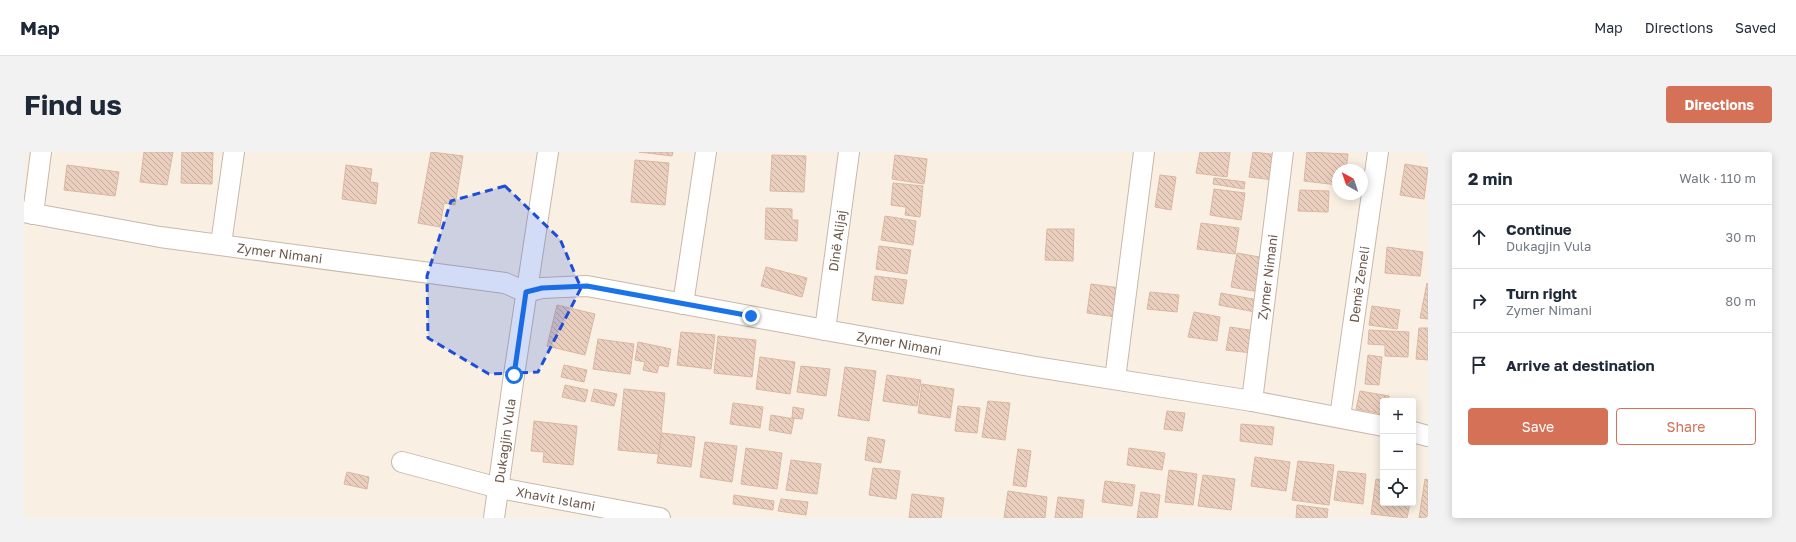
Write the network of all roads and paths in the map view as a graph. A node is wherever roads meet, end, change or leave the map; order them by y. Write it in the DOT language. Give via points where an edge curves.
graph roads {
  1 [pos="41,152"];
  2 [pos="234,152"];
  3 [pos="548,152"];
  4 [pos="706,152"];
  5 [pos="849,152"];
  6 [pos="1144,152"];
  7 [pos="1283,152"];
  8 [pos="1378,152"];
  9 [pos="28,213"];
  10 [pos="220,244"];
  11 [pos="526,292"];
  12 [pos="683,304"];
  13 [pos="825,330"];
  14 [pos="1115,379"];
  15 [pos="1252,402"];
  16 [pos="1340,417"];
  17 [pos="1380,425"];
  18 [pos="1416,433"];
  19 [pos="1428,436"];
  20 [pos="402,462"];
  21 [pos="499,488"];
  22 [pos="494,518"];
  23 [pos="660,518"];
  1 -- 9 [label="street, Zymer Nimani"];
  2 -- 10 [label="street"];
  3 -- 11 [label="street"];
  4 -- 12 [label="street"];
  5 -- 13 [label="street, Dinë Alijaj"];
  6 -- 14 [label="street"];
  7 -- 15 [label="street, Zymer Nimani"];
  8 -- 16 [label="street, Demë Zeneli"];
  9 -- 10 [label="street, Zymer Nimani" via="160,237"];
  10 -- 11 [label="street, Zymer Nimani" via="475,278 505,283"];
  11 -- 12 [label="street, Zymer Nimani" via="542,288 587,286"];
  11 -- 21 [label="street, Dukagjin Vula"];
  12 -- 13 [label="street, Zymer Nimani"];
  13 -- 14 [label="street, Zymer Nimani"];
  14 -- 15 [label="street, Zymer Nimani"];
  15 -- 16 [label="street, Zymer Nimani"];
  16 -- 17 [label="street, Zymer Nimani"];
  18 -- 19 [label="street"];
  20 -- 21 [label="street, Xhavit Islami"];
  21 -- 22 [label="street, Dukagjin Vula"];
  21 -- 23 [label="street, Xhavit Islami"];
}
